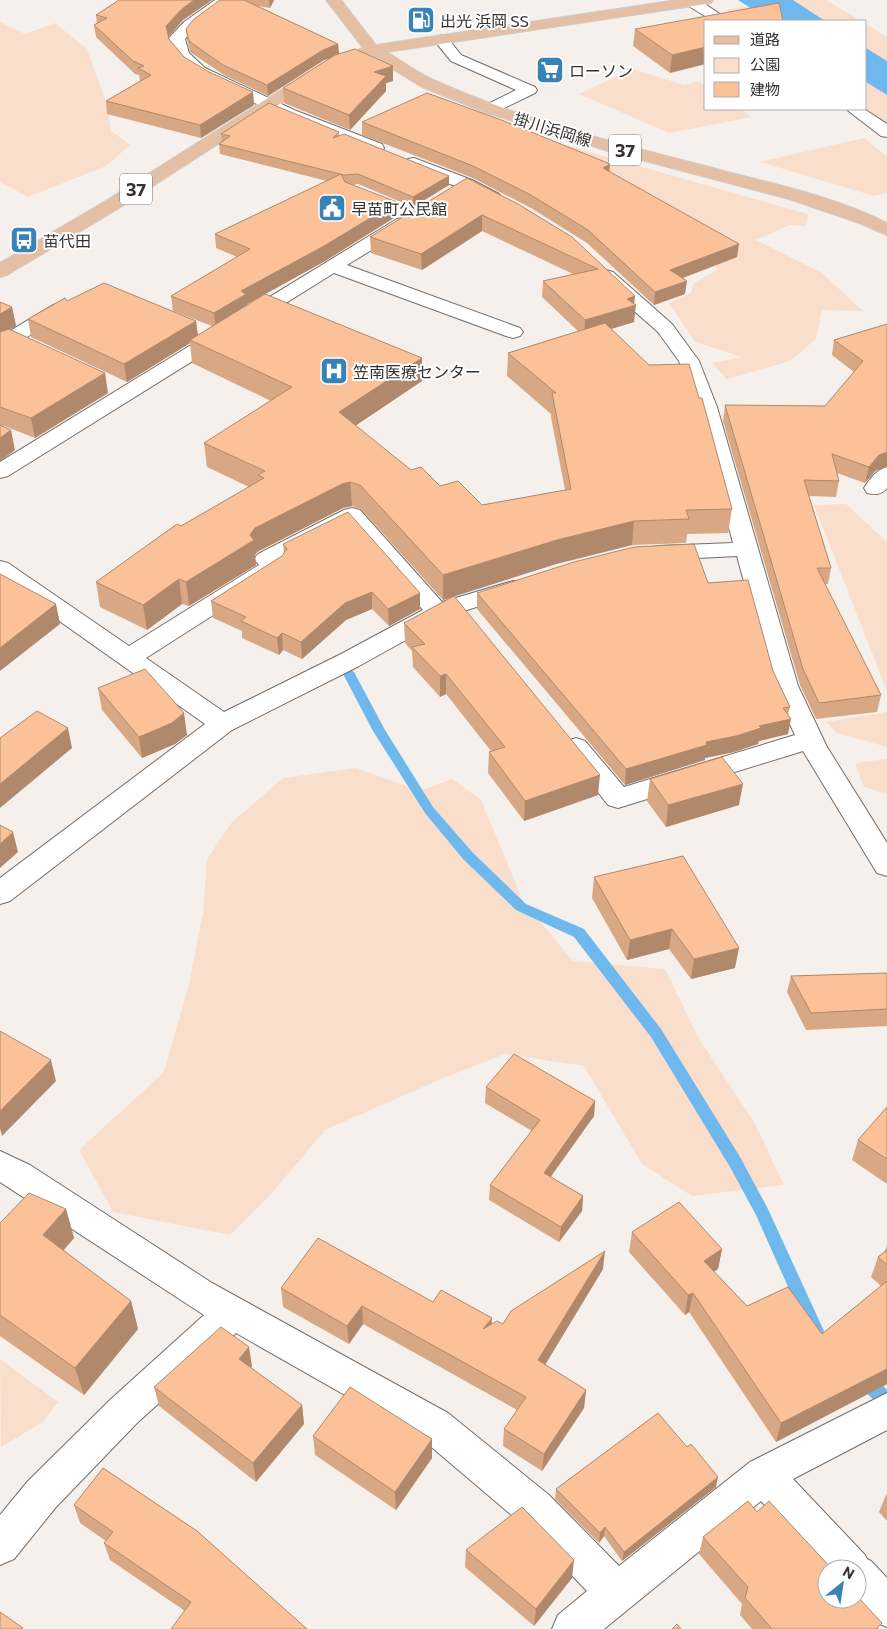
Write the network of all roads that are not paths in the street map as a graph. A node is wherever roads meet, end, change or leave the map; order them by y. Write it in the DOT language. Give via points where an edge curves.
graph roads {
  1 [pos="225,0"];
  2 [pos="332,0"];
  3 [pos="699,1"];
  4 [pos="721,20"];
  5 [pos="442,40"];
  6 [pos="372,50"];
  7 [pos="270,102"];
  8 [pos="490,109"];
  9 [pos="855,110"];
  10 [pos="887,132"];
  11 [pos="466,184"];
  12 [pos="444,198"];
  13 [pos="507,206"];
  14 [pos="411,212"];
  15 [pos="887,230"];
  16 [pos="591,260"];
  17 [pos="332,266"];
  18 [pos="0,271"];
  19 [pos="76,300"];
  20 [pos="513,332"];
  21 [pos="14,343"];
  22 [pos="0,471"];
  23 [pos="746,550"];
  24 [pos="632,554"];
  25 [pos="0,568"];
  26 [pos="538,580"];
  27 [pos="449,609"];
  28 [pos="478,627"];
  29 [pos="128,658"];
  30 [pos="223,724"];
  31 [pos="563,731"];
  32 [pos="810,740"];
  33 [pos="887,866"];
  34 [pos="0,893"];
  35 [pos="0,1165"];
  36 [pos="233,1312"];
  37 [pos="881,1414"];
  38 [pos="763,1475"];
  39 [pos="0,1545"];
  40 [pos="842,1559"];
  41 [pos="867,1586"];
  42 [pos="617,1593"];
  43 [pos="887,1607"];
  44 [pos="572,1629"];
  1 -- 7 [label="street" via="189,25 177,38 182,55 199,71"];
  2 -- 6 [label="main road, 掛川浜岡線 / 37"];
  3 -- 4 [label="street"];
  3 -- 5 [label="main road"];
  5 -- 6 [label="main road"];
  5 -- 8 [label="street" via="456,58 529,90"];
  6 -- 7 [label="main road, 37" via="330,65"];
  6 -- 8 [label="main road, 掛川浜岡線 / 37" via="428,84"];
  7 -- 11 [label="street" via="288,113"];
  7 -- 18 [label="main road, 37" via="110,206"];
  8 -- 15 [label="main road, 掛川浜岡線 / 37" via="617,148 795,195 866,219"];
  9 -- 10 [label="street"];
  11 -- 12 [label="street"];
  11 -- 13 [label="street"];
  14 -- 17 [label="street"];
  16 -- 23 [label="street" via="665,328 689,361 707,407"];
  17 -- 20 [label="street"];
  17 -- 22 [label="street" via="208,334 26,445"];
  19 -- 21 [label="street"];
  23 -- 24 [label="street"];
  23 -- 32 [label="street" via="784,686"];
  25 -- 29 [label="street"];
  26 -- 27 [label="street"];
  27 -- 28 [label="street"];
  27 -- 29 [label="street" via="352,515 266,559 274,566"];
  27 -- 30 [label="street"];
  29 -- 30 [label="street"];
  30 -- 34 [label="street"];
  31 -- 32 [label="street" via="618,798"];
  32 -- 33 [label="street"];
  35 -- 36 [label="street"];
  36 -- 39 [label="street" via="124,1411 42,1494"];
  36 -- 42 [label="street" via="435,1426 535,1508"];
  37 -- 38 [label="street"];
  38 -- 40 [label="street"];
  38 -- 42 [label="street"];
  41 -- 43 [label="street"];
  42 -- 44 [label="street"];
}
